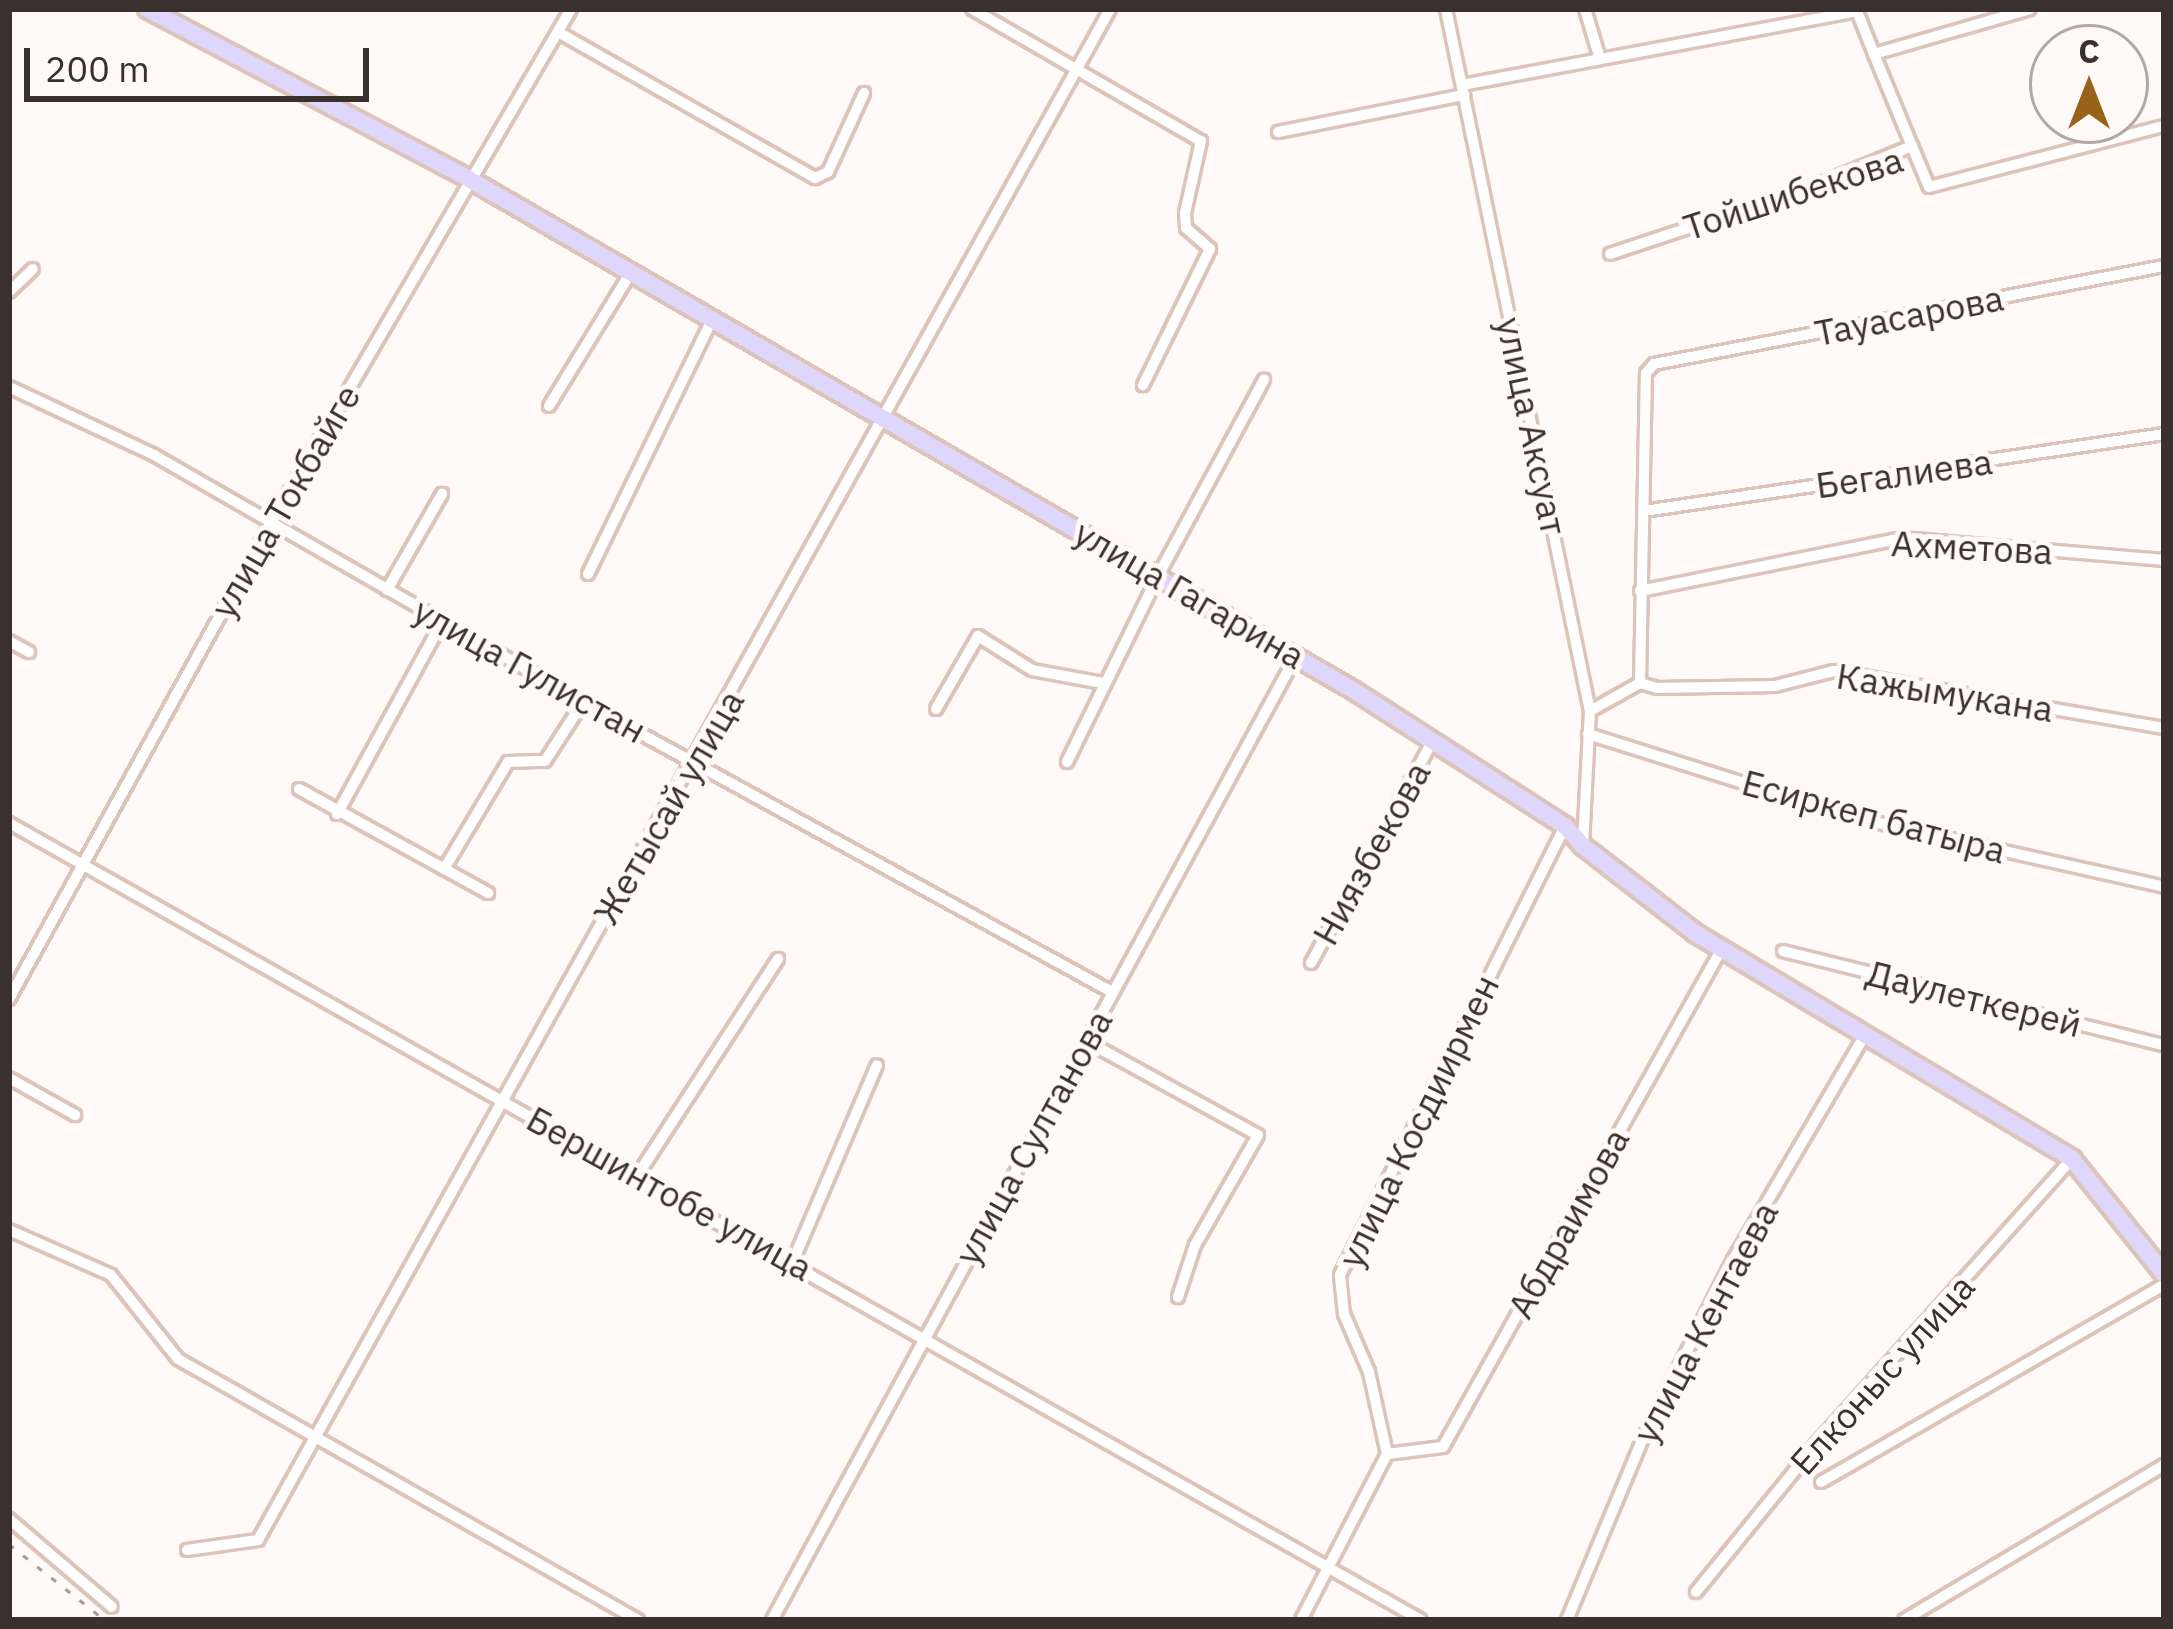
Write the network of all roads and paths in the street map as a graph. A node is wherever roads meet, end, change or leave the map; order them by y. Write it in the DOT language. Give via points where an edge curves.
graph roads {
  1 [pos="147,9"];
  2 [pos="571,9"];
  3 [pos="972,9"];
  4 [pos="1110,9"];
  5 [pos="1446,9"];
  6 [pos="1585,9"];
  7 [pos="2030,9"];
  8 [pos="558,32"];
  9 [pos="1874,54"];
  10 [pos="1600,59"];
  11 [pos="1076,67"];
  12 [pos="1463,90"];
  13 [pos="864,93"];
  14 [pos="2164,126"];
  15 [pos="1278,132"];
  16 [pos="1912,146"];
  17 [pos="470,179"];
  18 [pos="1610,254"];
  19 [pos="2164,266"];
  20 [pos="33,269"];
  21 [pos="630,274"];
  22 [pos="9,292"];
  23 [pos="713,318"];
  24 [pos="1264,380"];
  25 [pos="1143,385"];
  26 [pos="9,387"];
  27 [pos="549,406"];
  28 [pos="886,419"];
  29 [pos="2164,434"];
  30 [pos="442,494"];
  31 [pos="1644,511"];
  32 [pos="272,521"];
  33 [pos="2164,560"];
  34 [pos="588,574"];
  35 [pos="1159,574"];
  36 [pos="387,590"];
  37 [pos="1640,591"];
  38 [pos="442,622"];
  39 [pos="9,641"];
  40 [pos="28,652"];
  41 [pos="1296,656"];
  42 [pos="1640,682"];
  43 [pos="1103,683"];
  44 [pos="583,702"];
  45 [pos="936,709"];
  46 [pos="1590,711"];
  47 [pos="2164,728"];
  48 [pos="1588,734"];
  49 [pos="1432,742"];
  50 [pos="694,761"];
  51 [pos="1067,762"];
  52 [pos="299,789"];
  53 [pos="337,814"];
  54 [pos="9,823"];
  55 [pos="1565,826"];
  56 [pos="1583,846"];
  57 [pos="82,861"];
  58 [pos="444,869"];
  59 [pos="2164,887"];
  60 [pos="488,893"];
  61 [pos="1721,950"];
  62 [pos="1783,951"];
  63 [pos="778,959"];
  64 [pos="1311,963"];
  65 [pos="1112,992"];
  66 [pos="9,999"];
  67 [pos="1865,1036"];
  68 [pos="1086,1041"];
  69 [pos="2164,1045"];
  70 [pos="877,1065"];
  71 [pos="9,1078"];
  72 [pos="502,1099"];
  73 [pos="75,1115"];
  74 [pos="2072,1159"];
  75 [pos="637,1176"];
  76 [pos="9,1230"];
  77 [pos="793,1262"];
  78 [pos="2164,1274"];
  79 [pos="2164,1285"];
  80 [pos="1178,1297"];
  81 [pos="924,1336"];
  82 [pos="319,1436"];
  83 [pos="1388,1454"];
  84 [pos="2164,1465"];
  85 [pos="1821,1482"];
  86 [pos="9,1519"];
  87 [pos="187,1550"];
  88 [pos="1327,1568"];
  89 [pos="1696,1592"];
  90 [pos="112,1607"];
  91 [pos="638,1620"];
  92 [pos="772,1620"];
  93 [pos="1301,1620"];
  94 [pos="1421,1620"];
  95 [pos="1567,1620"];
  96 [pos="1904,1620"];
  1 -- 17 [label="main road, улица Гагарина"];
  2 -- 8 [label="street, улица Токбайге"];
  3 -- 11 [label="street"];
  4 -- 11 [label="street, Жетысай улица"];
  5 -- 12 [label="street, улица Аксуат"];
  6 -- 10 [label="street"];
  7 -- 9 [label="street"];
  8 -- 13 [label="street" via="815,178 828,172"];
  8 -- 17 [label="street, улица Токбайге"];
  9 -- 10 [label="street" via="1858,11"];
  9 -- 16 [label="street"];
  10 -- 12 [label="street"];
  11 -- 25 [label="street" via="1201,141 1186,229 1210,249"];
  11 -- 28 [label="street, Жетысай улица"];
  12 -- 15 [label="street"];
  12 -- 46 [label="street, улица Аксуат"];
  14 -- 16 [label="street, Тойшибекова" via="1929,187"];
  16 -- 18 [label="street, Тойшибекова"];
  17 -- 21 [label="main road, улица Гагарина"];
  17 -- 32 [label="street, улица Токбайге"];
  19 -- 31 [label="street, Тауасарова" via="1654,364 1646,374"];
  20 -- 22 [label="street"];
  21 -- 23 [label="main road, улица Гагарина"];
  21 -- 27 [label="street"];
  23 -- 28 [label="main road, улица Гагарина"];
  23 -- 34 [label="street"];
  24 -- 35 [label="street"];
  26 -- 32 [label="street, улица Гулистан" via="154,454"];
  28 -- 35 [label="main road, улица Гагарина"];
  28 -- 50 [label="street, Жетысай улица"];
  29 -- 31 [label="street, Бегалиева"];
  30 -- 36 [label="street"];
  31 -- 37 [label="street"];
  32 -- 36 [label="street, улица Гулистан"];
  32 -- 57 [label="street, улица Токбайге"];
  33 -- 37 [label="street, Ахметова" via="1902,538"];
  35 -- 41 [label="main road, улица Гагарина"];
  35 -- 43 [label="street"];
  36 -- 38 [label="street, улица Гулистан"];
  37 -- 42 [label="street"];
  38 -- 44 [label="street, улица Гулистан"];
  38 -- 53 [label="street"];
  39 -- 40 [label="street"];
  41 -- 49 [label="main road, улица Гагарина"];
  41 -- 65 [label="street, улица Султанова"];
  42 -- 46 [label="street"];
  42 -- 47 [label="street, Кажымукана" via="1775,686 1834,671"];
  43 -- 45 [label="street" via="1032,670 978,635"];
  43 -- 51 [label="street"];
  44 -- 50 [label="street, улица Гулистан"];
  44 -- 58 [label="street" via="545,760 508,762"];
  46 -- 48 [label="street, улица Аксуат"];
  48 -- 56 [label="street, улица Аксуат"];
  48 -- 59 [label="street, Есиркеп батыра" via="1852,817"];
  49 -- 55 [label="main road, улица Гагарина"];
  49 -- 64 [label="street, Ниязбекова"];
  50 -- 65 [label="street, улица Гулистан"];
  50 -- 72 [label="street, Жетысай улица"];
  52 -- 53 [label="street"];
  53 -- 58 [label="street"];
  54 -- 57 [label="street, Бершинтобе улица"];
  55 -- 56 [label="main road, улица Гагарина"];
  55 -- 83 [label="street, улица Косдиирмен" via="1340,1275 1344,1314 1369,1372"];
  56 -- 61 [label="main road, улица Гагарина"];
  57 -- 66 [label="street, улица Токбайге"];
  57 -- 72 [label="street, Бершинтобе улица"];
  58 -- 60 [label="street"];
  61 -- 67 [label="main road, улица Гагарина"];
  61 -- 83 [label="street, Абдраимова" via="1443,1448"];
  62 -- 69 [label="street, Даулеткерей"];
  63 -- 75 [label="street"];
  65 -- 68 [label="street, улица Султанова"];
  67 -- 74 [label="main road, улица Гагарина"];
  67 -- 95 [label="street, улица Кентаева" via="1733,1260 1643,1438"];
  68 -- 80 [label="street" via="1258,1136 1196,1245"];
  68 -- 81 [label="street, улица Султанова"];
  70 -- 77 [label="street"];
  71 -- 73 [label="street"];
  72 -- 75 [label="street, Бершинтобе улица"];
  72 -- 82 [label="street, Жетысай улица"];
  74 -- 78 [label="main road, улица Гагарина"];
  74 -- 89 [label="street, Елконыс улица"];
  75 -- 77 [label="street, Бершинтобе улица"];
  76 -- 82 [label="street" via="111,1275 178,1359"];
  77 -- 81 [label="street, Бершинтобе улица"];
  79 -- 85 [label="street"];
  81 -- 88 [label="street, Бершинтобе улица"];
  81 -- 92 [label="street, улица Султанова"];
  82 -- 87 [label="street, Жетысай улица" via="258,1540"];
  82 -- 91 [label="street"];
  83 -- 88 [label="street"];
  84 -- 96 [label="street"];
  86 -- 90 [label="street"];
  88 -- 93 [label="street"];
  88 -- 94 [label="street, Бершинтобе улица"];
}
